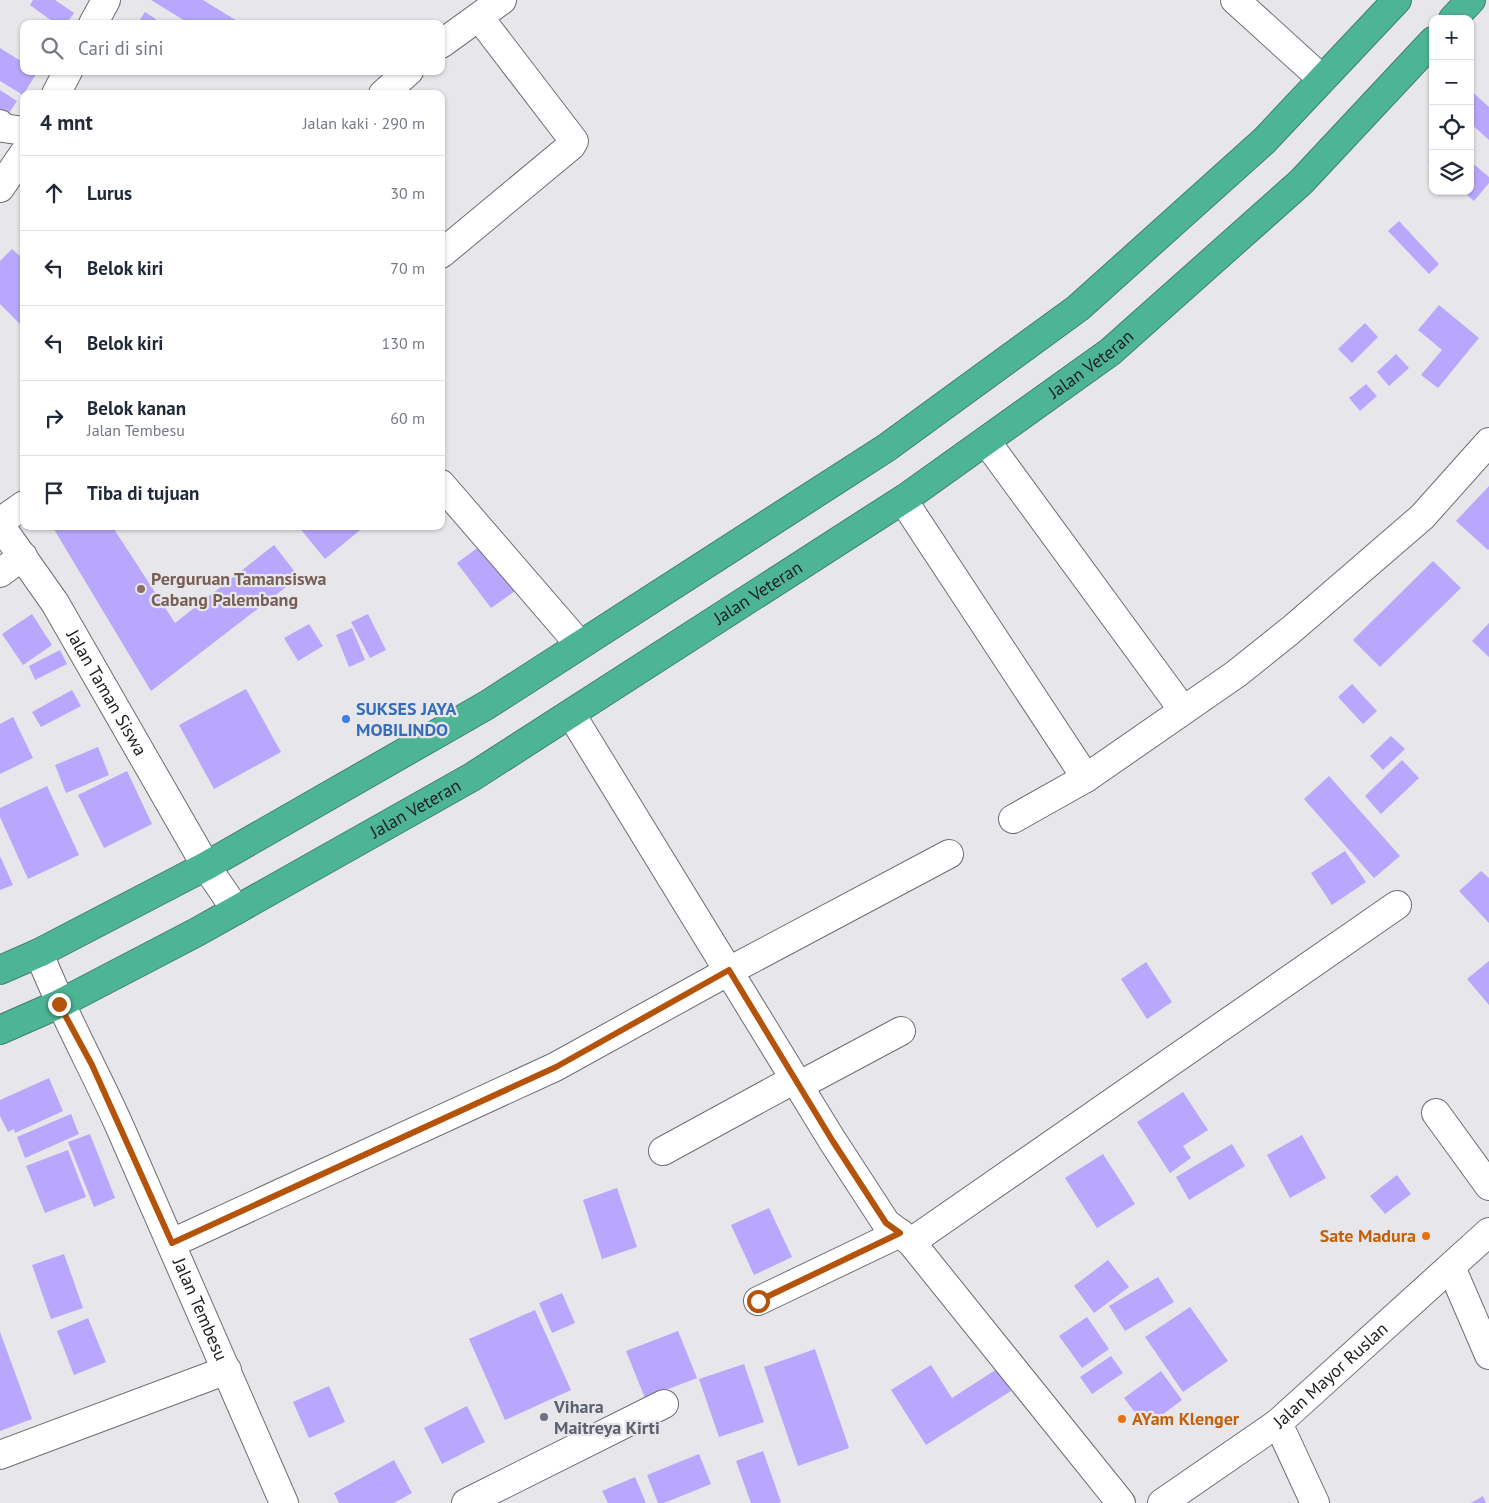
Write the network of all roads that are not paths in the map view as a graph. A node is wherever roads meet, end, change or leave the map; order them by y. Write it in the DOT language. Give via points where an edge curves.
graph roads {
  1 [pos="106,0"];
  2 [pos="502,0"];
  3 [pos="1234,0"];
  4 [pos="1397,0"];
  5 [pos="1471,0"];
  6 [pos="1458,15"];
  7 [pos="479,17"];
  8 [pos="95,20"];
  9 [pos="445,41"];
  10 [pos="1429,45"];
  11 [pos="66,75"];
  12 [pos="404,75"];
  13 [pos="1322,79"];
  14 [pos="58,90"];
  15 [pos="388,90"];
  16 [pos="0,124"];
  17 [pos="20,130"];
  18 [pos="20,159"];
  19 [pos="0,188"];
  20 [pos="445,251"];
  21 [pos="986,441"];
  22 [pos="1489,442"];
  23 [pos="445,489"];
  24 [pos="903,500"];
  25 [pos="20,508"];
  26 [pos="0,524"];
  27 [pos="23,556"];
  28 [pos="0,573"];
  29 [pos="580,645"];
  30 [pos="1183,710"];
  31 [pos="571,714"];
  32 [pos="1086,778"];
  33 [pos="1013,820"];
  34 [pos="949,854"];
  35 [pos="206,866"];
  36 [pos="1397,905"];
  37 [pos="236,910"];
  38 [pos="39,953"];
  39 [pos="0,970"];
  40 [pos="729,970"];
  41 [pos="59,1004"];
  42 [pos="0,1030"];
  43 [pos="900,1031"];
  44 [pos="796,1082"];
  45 [pos="1436,1113"];
  46 [pos="663,1150"];
  47 [pos="1489,1186"];
  48 [pos="1489,1232"];
  49 [pos="905,1238"];
  50 [pos="172,1243"];
  51 [pos="1451,1266"];
  52 [pos="758,1301"];
  53 [pos="1489,1355"];
  54 [pos="227,1370"];
  55 [pos="664,1404"];
  56 [pos="1278,1423"];
  57 [pos="0,1455"];
  58 [pos="284,1503"];
  59 [pos="466,1503"];
  60 [pos="1121,1503"];
  61 [pos="1162,1503"];
  62 [pos="1315,1503"];
  1 -- 8 [label="street"];
  2 -- 7 [label="street"];
  3 -- 13 [label="street"];
  4 -- 13 [label="highway"];
  5 -- 6 [label="highway"];
  7 -- 9 [label="street"];
  7 -- 20 [label="street" via="574,141"];
  10 -- 21 [label="highway, Jalan Veteran" via="1301,182 1118,346"];
  11 -- 14 [label="street"];
  12 -- 15 [label="street"];
  13 -- 29 [label="highway" via="1264,141 1078,308 886,448"];
  16 -- 17 [label="street" via="3,128"];
  18 -- 19 [label="street"];
  21 -- 24 [label="highway, Jalan Veteran"];
  21 -- 30 [label="street"];
  22 -- 30 [label="street" via="1422,517 1291,630 1236,674"];
  23 -- 29 [label="street"];
  24 -- 31 [label="highway, Jalan Veteran"];
  24 -- 32 [label="street"];
  25 -- 26 [label="street"];
  26 -- 27 [label="street, Jalan Taman Siswa"];
  27 -- 28 [label="street"];
  27 -- 35 [label="street, Jalan Taman Siswa" via="55,603"];
  29 -- 35 [label="highway" via="487,705"];
  30 -- 32 [label="street"];
  31 -- 37 [label="highway, Jalan Veteran" via="472,777"];
  31 -- 40 [label="street"];
  32 -- 33 [label="street"];
  34 -- 40 [label="street"];
  35 -- 37 [label="street, Jalan Taman Siswa"];
  35 -- 38 [label="highway"];
  36 -- 49 [label="street"];
  37 -- 41 [label="highway, Jalan Veteran"];
  38 -- 39 [label="highway"];
  38 -- 41 [label="street, Jalan Tembesu"];
  40 -- 44 [label="street"];
  40 -- 50 [label="street" via="556,1067"];
  41 -- 42 [label="highway, Jalan Veteran"];
  41 -- 50 [label="street, Jalan Tembesu" via="92,1065"];
  43 -- 44 [label="street"];
  44 -- 46 [label="street"];
  44 -- 49 [label="street" via="886,1223"];
  45 -- 47 [label="street"];
  48 -- 51 [label="street, Jalan Mayor Ruslan"];
  49 -- 52 [label="street"];
  49 -- 60 [label="street"];
  50 -- 54 [label="street, Jalan Tembesu"];
  51 -- 53 [label="street"];
  51 -- 56 [label="street, Jalan Mayor Ruslan"];
  54 -- 57 [label="street"];
  54 -- 58 [label="street, Jalan Tembesu"];
  55 -- 59 [label="street"];
  56 -- 61 [label="street, Jalan Mayor Ruslan"];
  56 -- 62 [label="street"];
}
